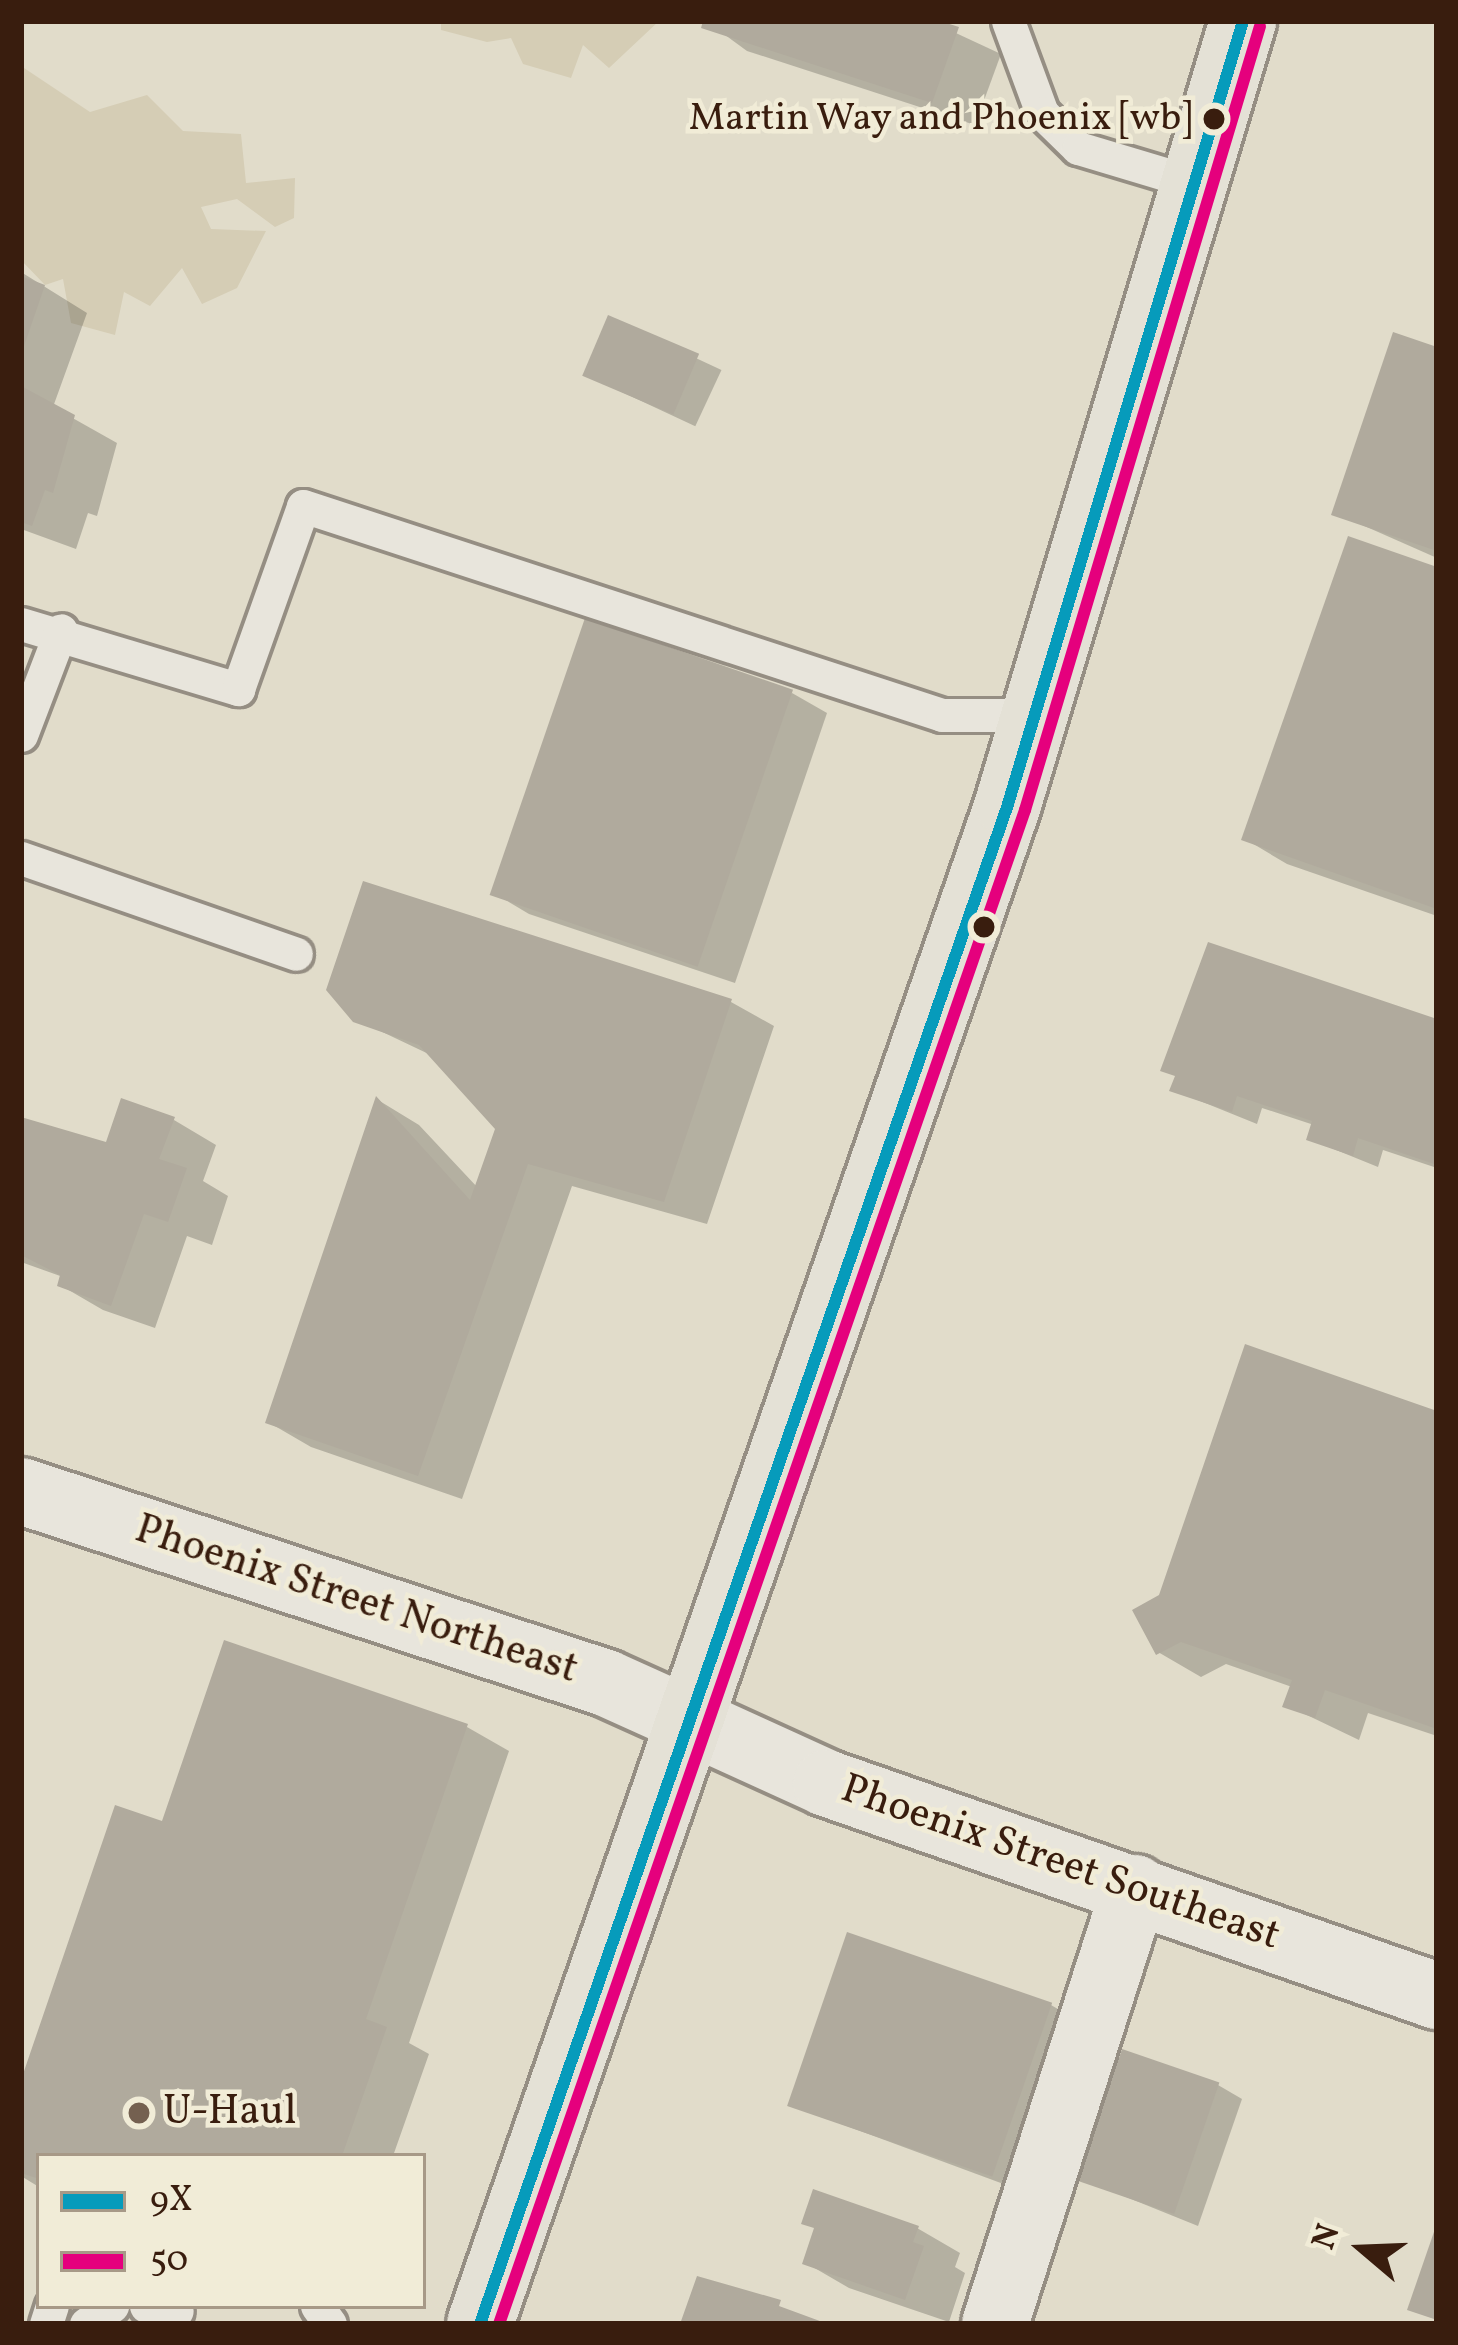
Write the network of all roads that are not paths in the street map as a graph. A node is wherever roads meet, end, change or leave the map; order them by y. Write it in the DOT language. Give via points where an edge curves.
graph roads {
  1 [pos="1008,21"];
  2 [pos="1243,21"];
  3 [pos="1195,183"];
  4 [pos="21,624"];
  5 [pos="62,630"];
  6 [pos="1035,715"];
  7 [pos="21,735"];
  8 [pos="21,858"];
  9 [pos="296,954"];
  10 [pos="21,1490"];
  11 [pos="688,1720"];
  12 [pos="1135,1888"];
  13 [pos="1437,1996"];
  14 [pos="480,2324"];
  15 [pos="995,2324"];
  1 -- 3 [label="lane" via="1042,113 1078,148"];
  2 -- 3 [label="main road"];
  3 -- 6 [label="main road"];
  4 -- 5 [label="lane"];
  5 -- 6 [label="lane" via="238,688 303,506 941,715"];
  5 -- 7 [label="lane"];
  6 -- 11 [label="main road"];
  8 -- 9 [label="lane"];
  10 -- 11 [label="street, Phoenix Street Northeast" via="606,1683"];
  11 -- 12 [label="street, Phoenix Street Southeast" via="826,1783"];
  11 -- 14 [label="main road"];
  12 -- 13 [label="street, Phoenix Street Southeast"];
  12 -- 15 [label="street"];
}
